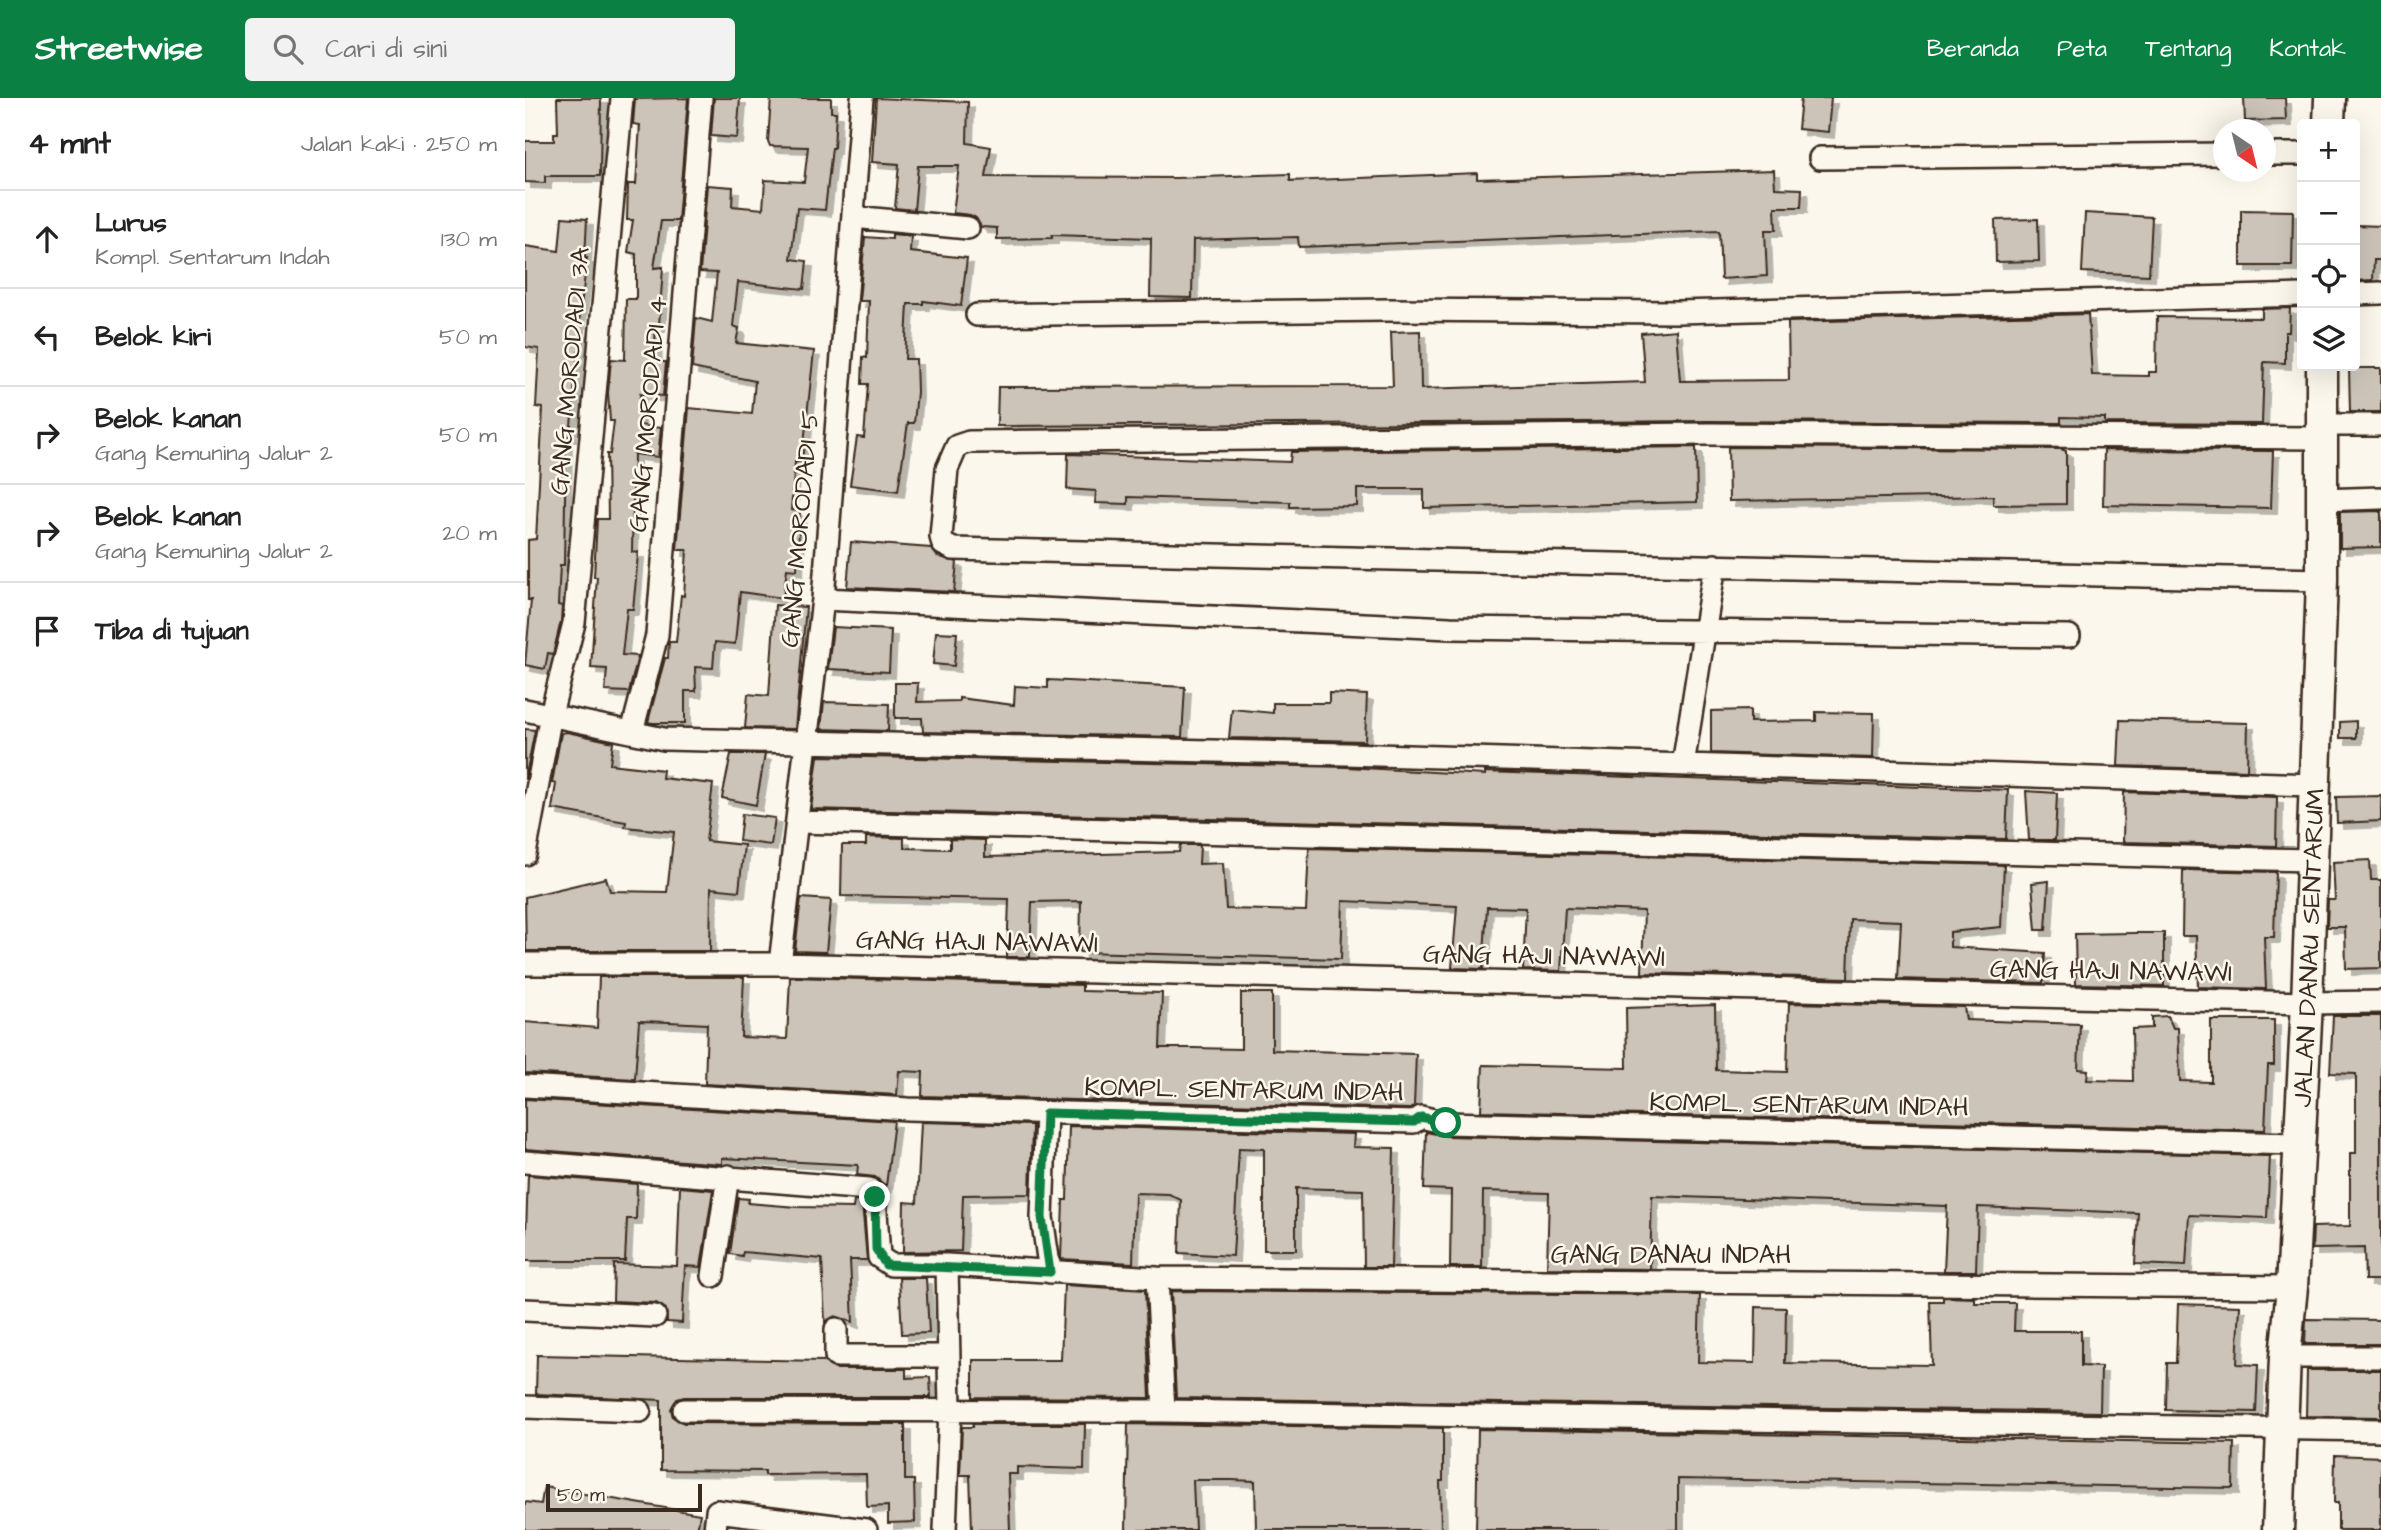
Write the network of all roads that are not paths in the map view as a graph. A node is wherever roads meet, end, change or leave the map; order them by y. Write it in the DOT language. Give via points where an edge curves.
graph roads {
  1 [pos="621,98"];
  2 [pos="701,98"];
  3 [pos="862,98"];
  4 [pos="2330,98"];
  5 [pos="2329,119"];
  6 [pos="2213,154"];
  7 [pos="2276,154"];
  8 [pos="2297,154"];
  9 [pos="1820,158"];
  10 [pos="853,217"];
  11 [pos="968,228"];
  12 [pos="2381,293"];
  13 [pos="2360,294"];
  14 [pos="2297,295"];
  15 [pos="977,315"];
  16 [pos="2322,371"];
  17 [pos="2381,425"];
  18 [pos="2321,431"];
  19 [pos="2381,498"];
  20 [pos="2320,500"];
  21 [pos="1715,565"];
  22 [pos="2322,580"];
  23 [pos="823,599"];
  24 [pos="1707,630"];
  25 [pos="2069,636"];
  26 [pos="525,710"];
  27 [pos="551,714"];
  28 [pos="632,733"];
  29 [pos="807,742"];
  30 [pos="1683,765"];
  31 [pos="2313,785"];
  32 [pos="797,821"];
  33 [pos="525,854"];
  34 [pos="2310,860"];
  35 [pos="525,964"];
  36 [pos="780,964"];
  37 [pos="2381,1002"];
  38 [pos="2307,1003"];
  39 [pos="525,1086"];
  40 [pos="1046,1113"];
  41 [pos="2297,1144"];
  42 [pos="525,1162"];
  43 [pos="728,1176"];
  44 [pos="947,1265"];
  45 [pos="1050,1272"];
  46 [pos="713,1276"];
  47 [pos="1157,1278"];
  48 [pos="2292,1287"];
  49 [pos="525,1310"];
  50 [pos="656,1316"];
  51 [pos="836,1329"];
  52 [pos="948,1356"];
  53 [pos="2285,1357"];
  54 [pos="2381,1357"];
  55 [pos="525,1407"];
  56 [pos="950,1409"];
  57 [pos="684,1410"];
  58 [pos="640,1411"];
  59 [pos="1164,1411"];
  60 [pos="2281,1429"];
  61 [pos="2381,1430"];
  62 [pos="715,1530"];
  63 [pos="866,1530"];
  64 [pos="945,1530"];
  65 [pos="2279,1530"];
  1 -- 27 [label="street, GANG MORODADI 3A" via="574,623"];
  2 -- 28 [label="street, GANG MORODADI 4" via="657,635"];
  3 -- 10 [label="street, GANG MORODADI 5"];
  4 -- 5 [label="street"];
  6 -- 9 [label="street"];
  7 -- 8 [label="street"];
  10 -- 11 [label="street"];
  10 -- 23 [label="street, GANG MORODADI 5"];
  12 -- 13 [label="street"];
  14 -- 15 [label="street" via="1678,312"];
  16 -- 18 [label="street, JALAN DANAU SENTARUM"];
  17 -- 18 [label="street"];
  18 -- 20 [label="street, JALAN DANAU SENTARUM"];
  18 -- 21 [label="street" via="969,442 957,446 949,461 941,537 943,544 953,549"];
  19 -- 20 [label="street"];
  20 -- 22 [label="street, JALAN DANAU SENTARUM"];
  21 -- 22 [label="street"];
  21 -- 24 [label="street"];
  22 -- 31 [label="street, JALAN DANAU SENTARUM"];
  23 -- 24 [label="street" via="1450,628"];
  23 -- 29 [label="street, GANG MORODADI 5"];
  24 -- 25 [label="street"];
  24 -- 30 [label="street"];
  26 -- 27 [label="street"];
  27 -- 28 [label="street"];
  27 -- 33 [label="street, GANG MORODADI 3A"];
  28 -- 29 [label="street" via="664,739"];
  29 -- 30 [label="street"];
  29 -- 32 [label="street, GANG MORODADI 5"];
  30 -- 31 [label="street"];
  31 -- 34 [label="street, JALAN DANAU SENTARUM"];
  32 -- 34 [label="street"];
  32 -- 36 [label="street, GANG MORODADI 5"];
  34 -- 38 [label="street, JALAN DANAU SENTARUM"];
  35 -- 36 [label="street, GANG HAJI NAWAWI"];
  36 -- 38 [label="street, GANG HAJI NAWAWI"];
  37 -- 38 [label="street, GANG HAJI NAWAWI"];
  38 -- 41 [label="street, JALAN DANAU SENTARUM"];
  39 -- 40 [label="street, KOMPL. SENTARUM INDAH"];
  40 -- 41 [label="street, KOMPL. SENTARUM INDAH" via="1414,1122 1421,1117 1446,1123"];
  40 -- 45 [label="street" via="1042,1217"];
  41 -- 48 [label="street, JALAN DANAU SENTARUM"];
  42 -- 43 [label="street"];
  43 -- 44 [label="street, GANG DANAU INDAH" via="869,1189 875,1197 876,1249 883,1262"];
  43 -- 46 [label="street"];
  44 -- 45 [label="street, GANG DANAU INDAH"];
  44 -- 52 [label="street"];
  45 -- 47 [label="street, GANG DANAU INDAH"];
  47 -- 48 [label="street, GANG DANAU INDAH"];
  47 -- 59 [label="street"];
  48 -- 53 [label="street, JALAN DANAU SENTARUM"];
  49 -- 50 [label="street"];
  51 -- 52 [label="street" via="836,1356"];
  52 -- 56 [label="street"];
  53 -- 54 [label="street"];
  53 -- 60 [label="street, JALAN DANAU SENTARUM"];
  55 -- 58 [label="street"];
  56 -- 57 [label="street"];
  56 -- 59 [label="street"];
  56 -- 64 [label="street"];
  59 -- 60 [label="street"];
  60 -- 61 [label="street"];
  60 -- 65 [label="street, JALAN DANAU SENTARUM"];
  62 -- 63 [label="street" via="717,1511"];
}
